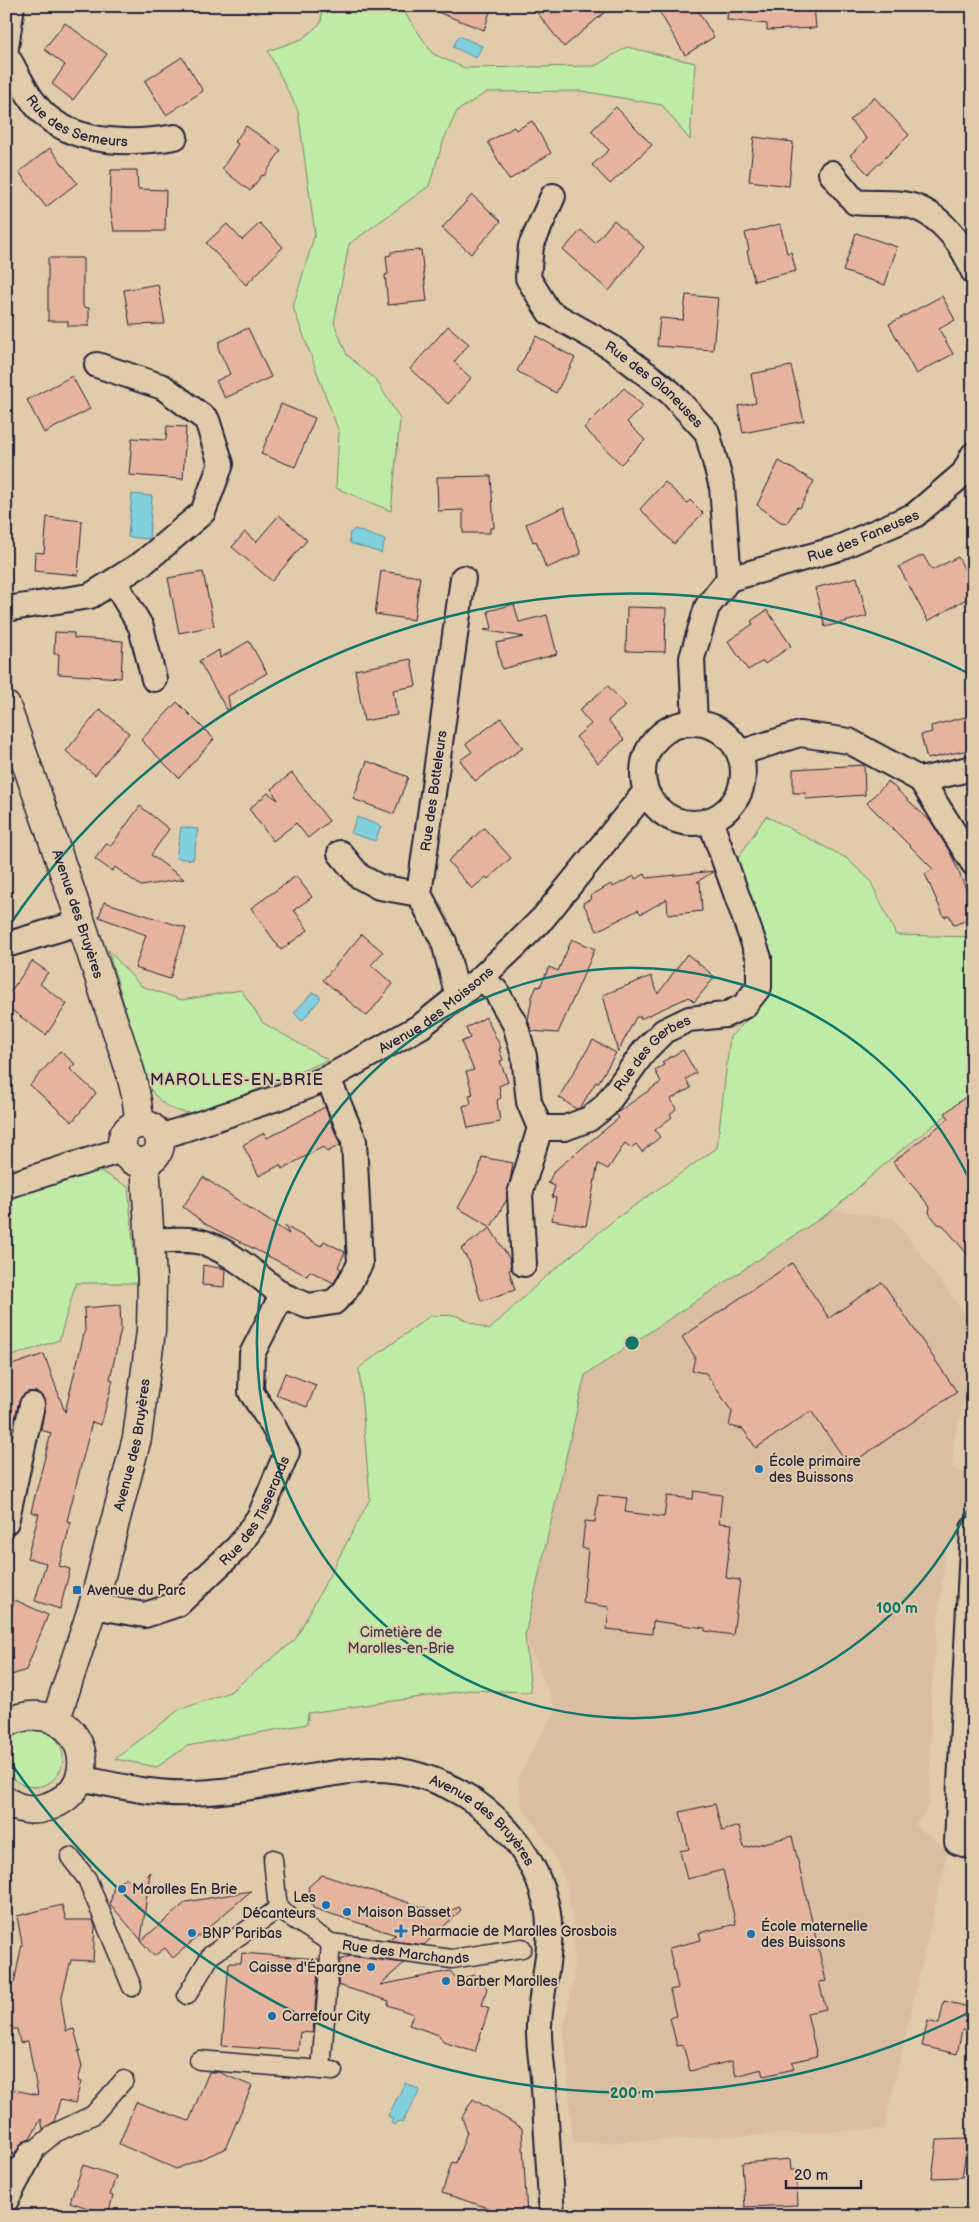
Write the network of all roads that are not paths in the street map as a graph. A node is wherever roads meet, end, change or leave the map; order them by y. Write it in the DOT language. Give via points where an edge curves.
graph roads {
  1 [pos="12,6"];
  2 [pos="6,47"];
  3 [pos="6,54"];
  4 [pos="175,137"];
  5 [pos="831,173"];
  6 [pos="553,196"];
  7 [pos="973,271"];
  8 [pos="97,365"];
  9 [pos="973,455"];
  10 [pos="463,578"];
  11 [pos="729,579"];
  12 [pos="114,581"];
  13 [pos="6,609"];
  14 [pos="154,679"];
  15 [pos="6,706"];
  16 [pos="695,723"];
  17 [pos="739,753"];
  18 [pos="973,768"];
  19 [pos="920,780"];
  20 [pos="646,791"];
  21 [pos="710,820"];
  22 [pos="340,853"];
  23 [pos="973,862"];
  24 [pos="419,894"];
  25 [pos="82,922"];
  26 [pos="6,945"];
  27 [pos="481,978"];
  28 [pos="458,997"];
  29 [pos="328,1078"];
  30 [pos="540,1128"];
  31 [pos="150,1130"];
  32 [pos="134,1156"];
  33 [pos="6,1186"];
  34 [pos="151,1241"];
  35 [pos="524,1264"];
  36 [pos="282,1295"];
  37 [pos="32,1405"];
  38 [pos="6,1522"];
  39 [pos="973,1529"];
  40 [pos="971,1597"];
  41 [pos="93,1606"];
  42 [pos="56,1719"];
  43 [pos="6,1723"];
  44 [pos="80,1778"];
  45 [pos="7,1803"];
  46 [pos="973,1847"];
  47 [pos="70,1857"];
  48 [pos="273,1859"];
  49 [pos="278,1909"];
  50 [pos="331,1943"];
  51 [pos="522,1948"];
  52 [pos="132,1987"];
  53 [pos="187,1995"];
  54 [pos="199,2060"];
  55 [pos="124,2080"];
  56 [pos="30,2153"];
  57 [pos="6,2200"];
  58 [pos="552,2216"];
  1 -- 2 [label="street"];
  3 -- 4 [label="street, Rue des Semeurs" via="35,104 58,124 88,136 115,140"];
  5 -- 7 [label="street" via="855,202 903,204 938,221 958,242"];
  6 -- 11 [label="street, Rue des Glaneuses" via="531,246 528,278 548,312 610,347 670,392 707,432 722,487"];
  8 -- 12 [label="street" via="163,388 207,420 221,464 203,512 143,563"];
  9 -- 11 [label="street, Rue des Faneuses" via="964,473 915,515 836,549"];
  10 -- 24 [label="street, Rue des Botteleurs"];
  11 -- 16 [label="street" via="707,606 692,658"];
  12 -- 13 [label="street" via="90,596"];
  12 -- 14 [label="street" via="142,627"];
  15 -- 25 [label="street, Avenue des Bruyères"];
  16 -- 17 [label="street" via="714,727 728,736"];
  16 -- 20 [label="street" via="670,728 650,746 643,769"];
  17 -- 19 [label="street" via="800,734 849,741"];
  17 -- 21 [label="street" via="742,782 733,803"];
  18 -- 19 [label="street"];
  19 -- 23 [label="street"];
  20 -- 21 [label="street" via="658,809 677,820 694,823"];
  20 -- 27 [label="street, Avenue des Moissons" via="544,917"];
  21 -- 30 [label="street, Rue des Gerbes" via="759,958 759,987 744,1006 725,1015 689,1019 664,1031 645,1050 605,1106 588,1119 565,1128"];
  22 -- 24 [label="street" via="359,876 379,887"];
  24 -- 28 [label="street" via="444,942"];
  25 -- 26 [label="street"];
  25 -- 31 [label="street, Avenue des Bruyères" via="139,1112"];
  27 -- 28 [label="street, Avenue des Moissons"];
  27 -- 30 [label="street" via="496,991 515,1024 524,1056 529,1102"];
  28 -- 29 [label="street, Avenue des Moissons" via="420,1026"];
  29 -- 31 [label="street, Avenue des Moissons" via="283,1096"];
  29 -- 36 [label="street" via="354,1141 360,1264 345,1291 334,1302 308,1306"];
  30 -- 35 [label="street" via="520,1194"];
  31 -- 32 [label="street" via="159,1150 156,1156"];
  31 -- 32 [label="street" via="128,1128 124,1132 121,1144"];
  32 -- 33 [label="street"];
  32 -- 34 [label="street, Avenue des Bruyères"];
  34 -- 36 [label="street" via="205,1243 246,1266"];
  34 -- 41 [label="street, Avenue des Bruyères" via="151,1331 137,1438"];
  36 -- 41 [label="street, Rue des Tisserands" via="252,1354 251,1392 287,1452 260,1516 238,1547 178,1604 146,1615"];
  37 -- 38 [label="street"];
  39 -- 40 [label="street"];
  40 -- 46 [label="street" via="957,1842"];
  41 -- 42 [label="street, Avenue des Bruyères"];
  42 -- 43 [label="street" via="40,1714 22,1716"];
  42 -- 44 [label="street" via="75,1736 82,1755"];
  44 -- 45 [label="street" via="73,1791 59,1803 39,1810"];
  44 -- 58 [label="street, Avenue des Bruyères" via="136,1790 194,1793 385,1768 433,1779 466,1794 508,1830 531,1862 546,1903 550,1944 539,2025"];
  47 -- 52 [label="street" via="87,1879"];
  48 -- 49 [label="street"];
  49 -- 50 [label="street, Rue des Marchands"];
  49 -- 53 [label="street" via="211,1955"];
  50 -- 51 [label="street, Rue des Marchands" via="452,1959"];
  50 -- 54 [label="street" via="327,2071"];
  55 -- 56 [label="street" via="93,2115 55,2133"];
  56 -- 57 [label="street"];
}
